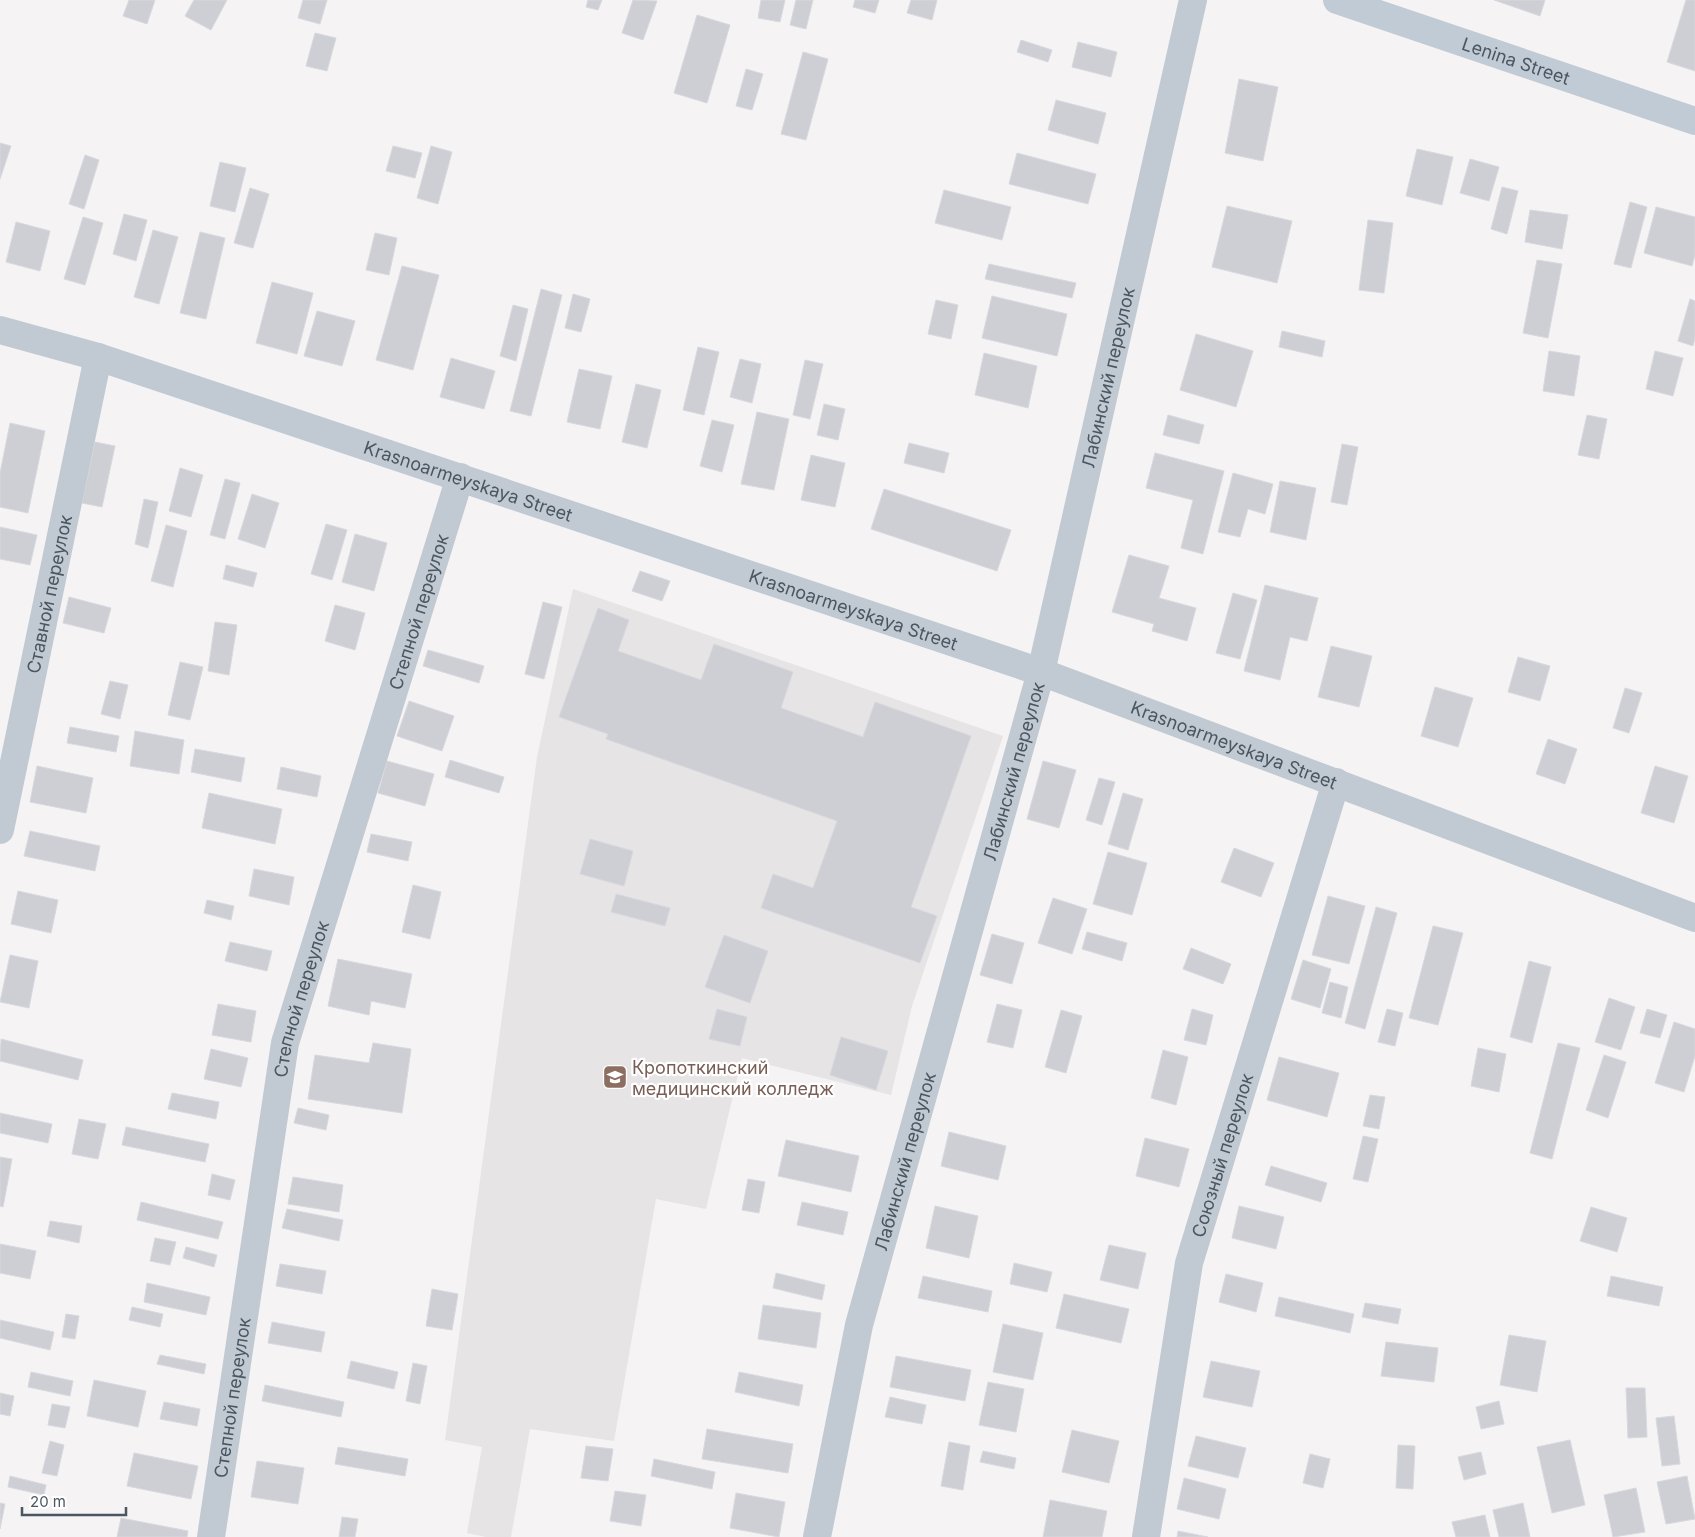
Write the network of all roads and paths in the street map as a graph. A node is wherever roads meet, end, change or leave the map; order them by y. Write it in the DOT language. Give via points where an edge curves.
graph roads {
  1 [pos="1193,0"];
  2 [pos="1337,0"];
  3 [pos="1695,120"];
  4 [pos="0,330"];
  5 [pos="98,357"];
  6 [pos="460,478"];
  7 [pos="1041,672"];
  8 [pos="1336,782"];
  9 [pos="0,830"];
  10 [pos="1695,918"];
  11 [pos="211,1537"];
  12 [pos="817,1537"];
  13 [pos="1146,1537"];
  1 -- 7 [label="street, Лабинский переулок"];
  2 -- 3 [label="main road, Lenina Street"];
  4 -- 5 [label="street, Krasnoarmeyskaya Street"];
  5 -- 6 [label="street, Krasnoarmeyskaya Street"];
  5 -- 9 [label="street, Ставной переулок"];
  6 -- 7 [label="street, Krasnoarmeyskaya Street"];
  6 -- 11 [label="street, Степной переулок" via="284,1043"];
  7 -- 8 [label="street, Krasnoarmeyskaya Street"];
  7 -- 12 [label="street, Лабинский переулок" via="859,1325"];
  8 -- 10 [label="street, Krasnoarmeyskaya Street"];
  8 -- 13 [label="street, Союзный переулок" via="1189,1262"];
}
